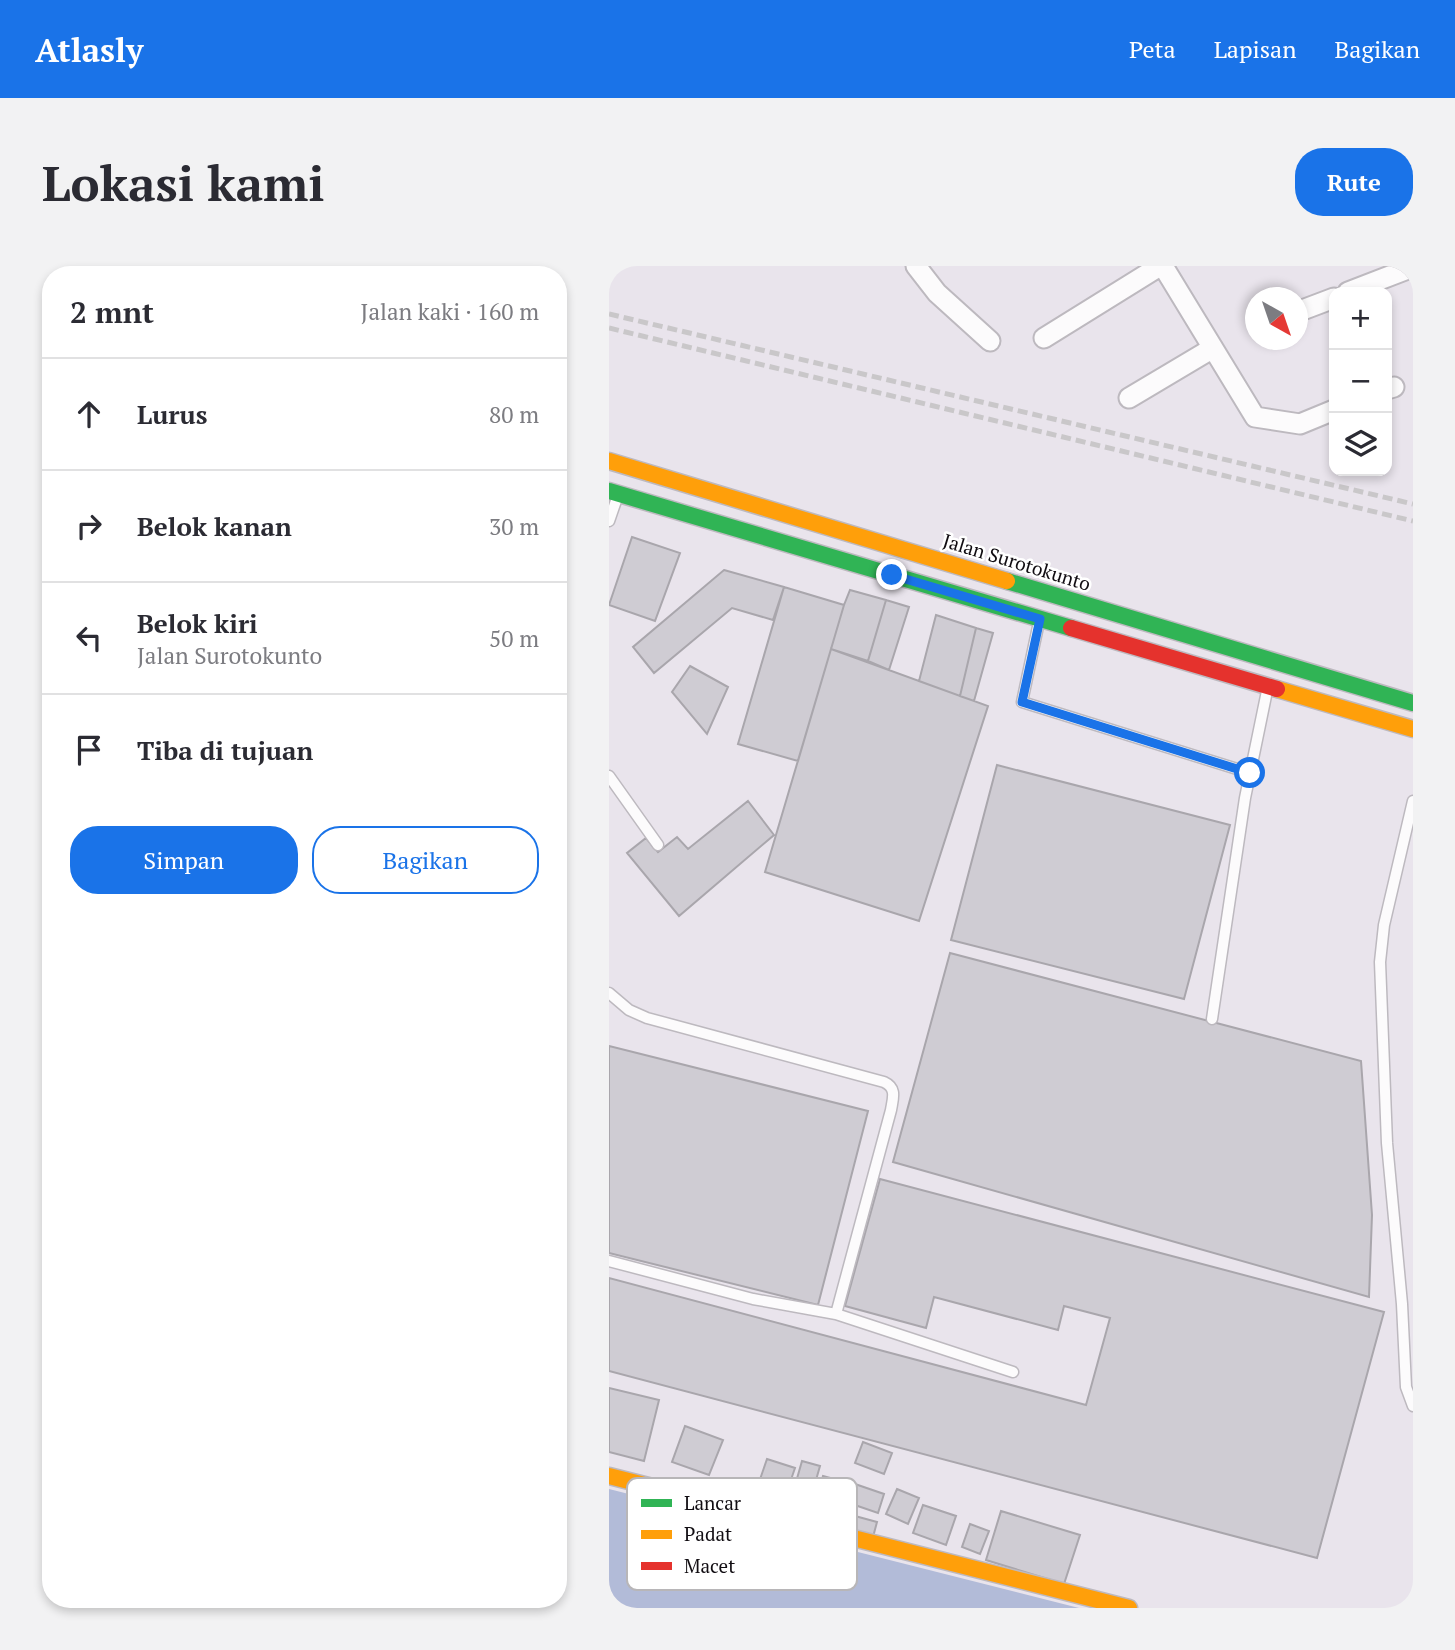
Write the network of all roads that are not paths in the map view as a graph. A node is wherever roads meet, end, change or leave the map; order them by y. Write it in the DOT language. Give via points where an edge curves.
graph roads {
  1 [pos="916,266"];
  2 [pos="1161,266"];
  3 [pos="1413,267"];
  4 [pos="1362,287"];
  5 [pos="1329,300"];
  6 [pos="1308,309"];
  7 [pos="1044,338"];
  8 [pos="990,341"];
  9 [pos="1213,348"];
  10 [pos="1129,398"];
  11 [pos="1329,412"];
  12 [pos="609,461"];
  13 [pos="614,493"];
  14 [pos="609,521"];
  15 [pos="1040,619"];
  16 [pos="1274,661"];
  17 [pos="1268,686"];
  18 [pos="1413,703"];
  19 [pos="1413,729"];
  20 [pos="1250,773"];
  21 [pos="609,776"];
  22 [pos="1413,801"];
  23 [pos="658,845"];
  24 [pos="609,993"];
  25 [pos="1212,1019"];
  26 [pos="609,1261"];
  27 [pos="836,1314"];
  28 [pos="1013,1372"];
  29 [pos="1413,1406"];
  30 [pos="609,1476"];
  31 [pos="627,1481"];
  32 [pos="857,1539"];
  33 [pos="1129,1608"];
  1 -- 8 [label="street" via="937,293"];
  2 -- 7 [label="street"];
  2 -- 9 [label="street"];
  3 -- 4 [label="street"];
  5 -- 6 [label="street"];
  9 -- 10 [label="street"];
  9 -- 11 [label="street" via="1255,417 1300,424"];
  12 -- 16 [label="main road, Jalan Surotokunto"];
  13 -- 14 [label="lane"];
  13 -- 15 [label="main road"];
  15 -- 17 [label="main road"];
  15 -- 20 [label="lane" via="1022,702"];
  16 -- 17 [label="lane"];
  16 -- 18 [label="main road, Jalan Surotokunto"];
  17 -- 19 [label="main road"];
  17 -- 20 [label="lane"];
  20 -- 25 [label="lane"];
  21 -- 23 [label="lane"];
  22 -- 29 [label="lane" via="1384,925 1380,962 1387,1143 1406,1387"];
  24 -- 27 [label="lane" via="647,1018 891,1087 891,1110"];
  26 -- 27 [label="lane" via="753,1299"];
  27 -- 28 [label="lane"];
  30 -- 31 [label="main road"];
  32 -- 33 [label="main road"];
}
